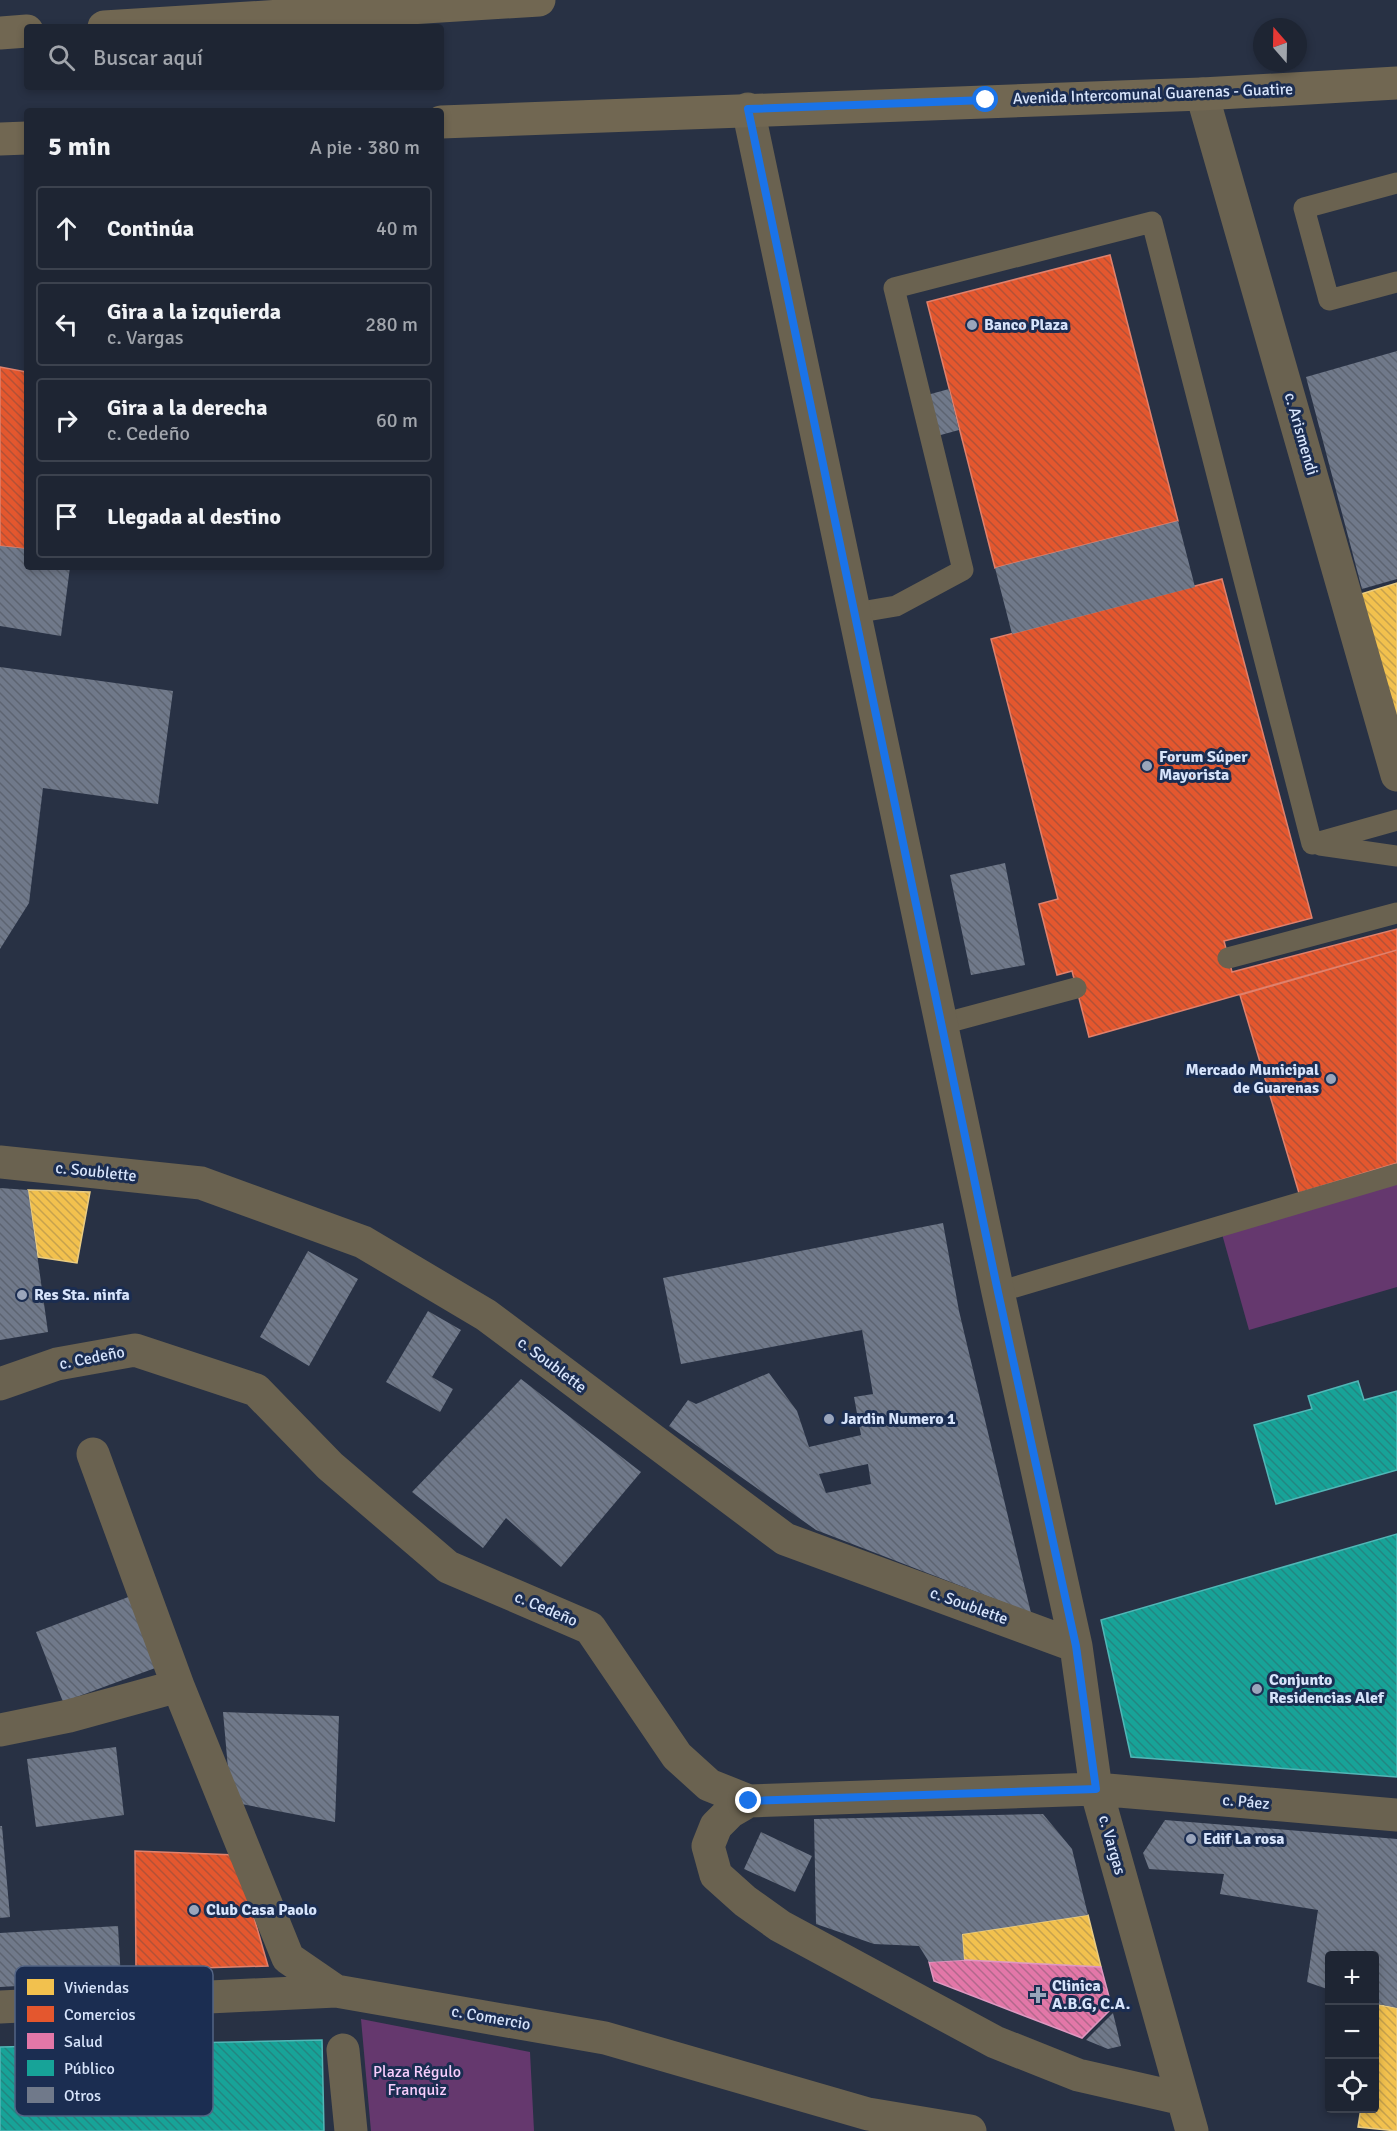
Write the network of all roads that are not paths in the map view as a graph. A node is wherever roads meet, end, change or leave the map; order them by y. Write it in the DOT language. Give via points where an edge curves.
graph roads {
  1 [pos="539,0"];
  2 [pos="152,24"];
  3 [pos="24,31"];
  4 [pos="0,33"];
  5 [pos="1397,82"];
  6 [pos="1202,94"];
  7 [pos="748,109"];
  8 [pos="444,122"];
  9 [pos="24,138"];
  10 [pos="0,139"];
  11 [pos="1397,183"];
  12 [pos="1397,282"];
  13 [pos="853,607"];
  14 [pos="1397,775"];
  15 [pos="1397,820"];
  16 [pos="1312,844"];
  17 [pos="1397,856"];
  18 [pos="1397,913"];
  19 [pos="1228,958"];
  20 [pos="1076,988"];
  21 [pos="942,1024"];
  22 [pos="0,1162"];
  23 [pos="1397,1174"];
  24 [pos="998,1292"];
  25 [pos="0,1384"];
  26 [pos="93,1454"];
  27 [pos="1076,1646"];
  28 [pos="178,1686"];
  29 [pos="0,1730"];
  30 [pos="1096,1789"];
  31 [pos="749,1801"];
  32 [pos="1397,1815"];
  33 [pos="336,1991"];
  34 [pos="213,1997"];
  35 [pos="15,2006"];
  36 [pos="0,2007"];
  37 [pos="343,2050"];
  38 [pos="1183,2099"];
  39 [pos="351,2131"];
  40 [pos="970,2131"];
  41 [pos="1192,2131"];
  1 -- 2 [label="main road"];
  3 -- 4 [label="main road"];
  5 -- 6 [label="main road, Avenida Intercomunal Guarenas - Guatire"];
  6 -- 7 [label="main road, Avenida Intercomunal Guarenas - Guatire"];
  6 -- 14 [label="street, c. Arismendi"];
  7 -- 8 [label="main road, Avenida Intercomunal Guarenas - Guatire"];
  7 -- 13 [label="street, c. Vargas"];
  9 -- 10 [label="main road"];
  11 -- 12 [label="lane" via="1304,208 1329,300"];
  13 -- 16 [label="lane" via="963,570 894,288 1152,222"];
  13 -- 21 [label="street, c. Vargas"];
  15 -- 16 [label="lane"];
  16 -- 17 [label="lane"];
  18 -- 19 [label="lane"];
  20 -- 21 [label="lane"];
  21 -- 24 [label="street, c. Vargas"];
  22 -- 27 [label="street, c. Soublette" via="201,1183 363,1242 486,1315 785,1539"];
  23 -- 24 [label="lane"];
  24 -- 27 [label="street, c. Vargas"];
  25 -- 31 [label="street, c. Cedeño" via="57,1364 135,1350 256,1390 330,1466 448,1567 590,1628 677,1756 709,1785"];
  26 -- 28 [label="street"];
  27 -- 30 [label="street, c. Vargas"];
  28 -- 29 [label="street"];
  28 -- 33 [label="street" via="288,1958"];
  30 -- 31 [label="street, c. Cedeño"];
  30 -- 32 [label="street, c. Páez"];
  30 -- 38 [label="street, c. Vargas"];
  31 -- 38 [label="street" via="716,1826 708,1846 716,1875 780,1926 995,2042 1078,2075"];
  33 -- 34 [label="street, c. Comercio"];
  33 -- 40 [label="street, c. Comercio" via="605,2038 868,2114"];
  35 -- 36 [label="street, c. Comercio"];
  37 -- 39 [label="street"];
  38 -- 41 [label="street, c. Vargas"];
}
